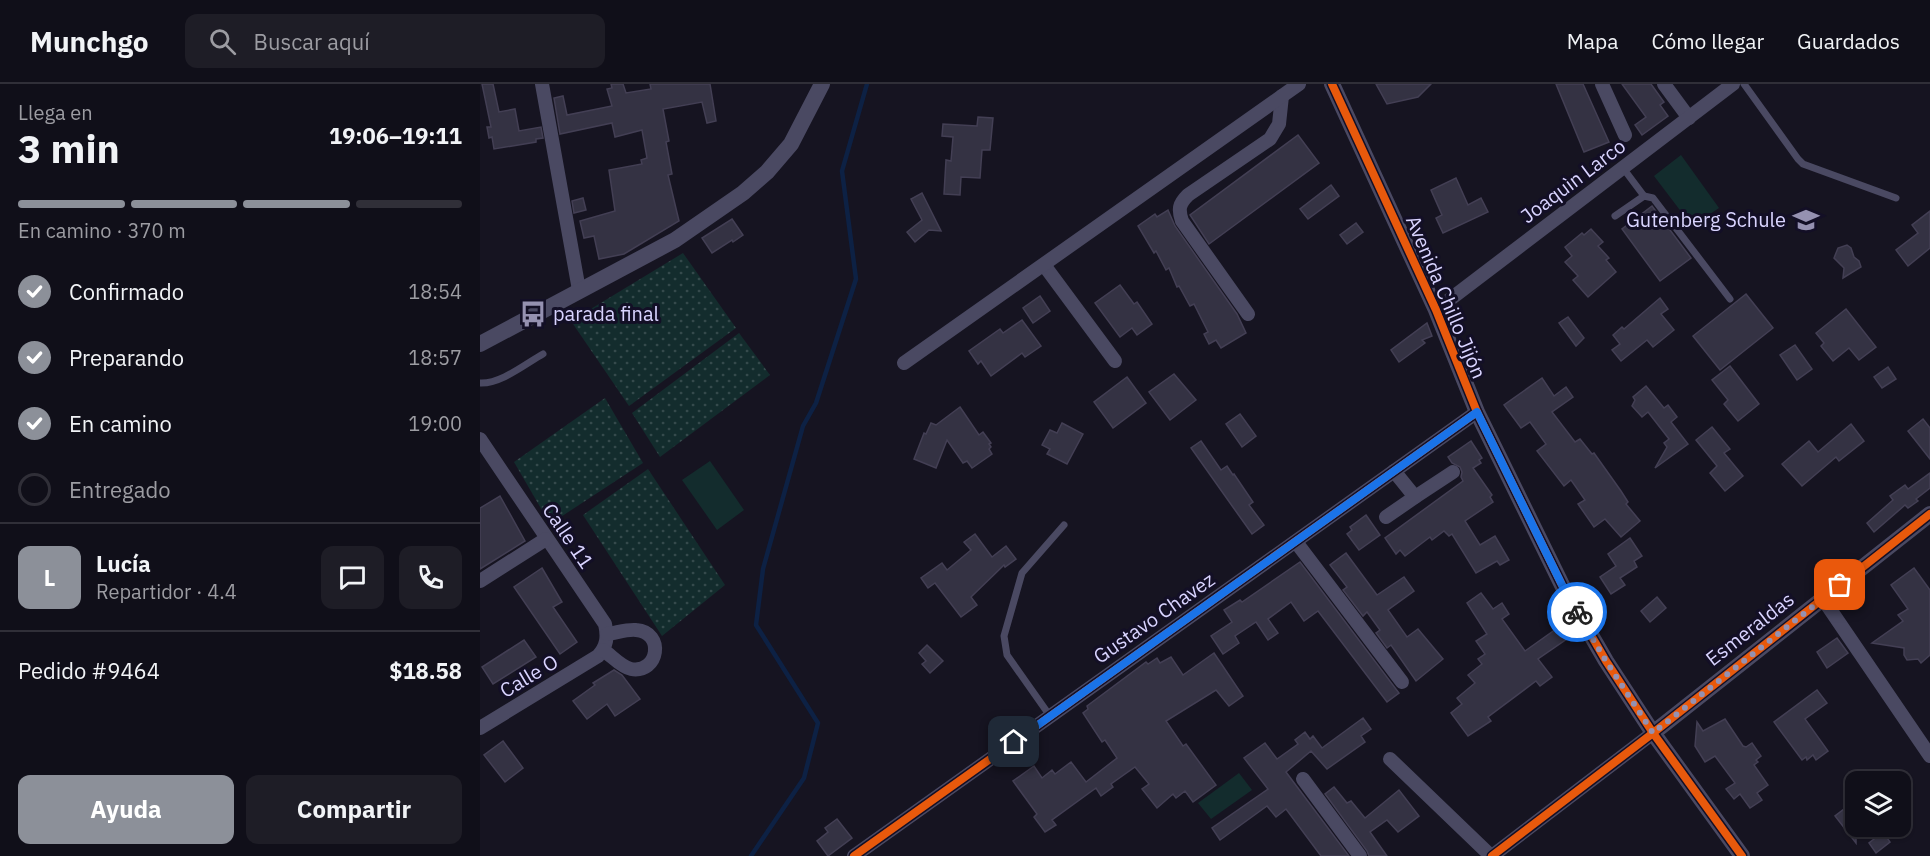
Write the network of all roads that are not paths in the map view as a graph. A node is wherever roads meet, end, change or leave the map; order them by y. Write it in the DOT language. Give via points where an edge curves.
graph roads {
  1 [pos="542,84"];
  2 [pos="822,84"];
  3 [pos="1299,84"];
  4 [pos="1332,84"];
  5 [pos="1602,84"];
  6 [pos="1664,84"];
  7 [pos="1733,84"];
  8 [pos="1744,84"];
  9 [pos="1282,96"];
  10 [pos="1689,118"];
  11 [pos="1625,135"];
  12 [pos="1623,168"];
  13 [pos="1644,196"];
  14 [pos="1896,198"];
  15 [pos="1615,216"];
  16 [pos="1044,265"];
  17 [pos="579,290"];
  18 [pos="1730,299"];
  19 [pos="1436,310"];
  20 [pos="1248,314"];
  21 [pos="480,344"];
  22 [pos="543,354"];
  23 [pos="1115,361"];
  24 [pos="904,363"];
  25 [pos="480,383"];
  26 [pos="1477,412"];
  27 [pos="480,439"];
  28 [pos="1394,471"];
  29 [pos="1453,472"];
  30 [pos="1415,497"];
  31 [pos="1930,514"];
  32 [pos="1386,517"];
  33 [pos="1064,525"];
  34 [pos="546,539"];
  35 [pos="1296,542"];
  36 [pos="480,581"];
  37 [pos="1823,599"];
  38 [pos="608,634"];
  39 [pos="601,653"];
  40 [pos="1402,682"];
  41 [pos="1050,716"];
  42 [pos="480,728"];
  43 [pos="1653,733"];
  44 [pos="1930,756"];
  45 [pos="1390,759"];
  46 [pos="1303,779"];
  47 [pos="854,856"];
  48 [pos="1360,856"];
  49 [pos="1492,856"];
  50 [pos="1742,856"];
  1 -- 17 [label="street"];
  2 -- 17 [label="street" via="791,144 743,193 675,240"];
  3 -- 9 [label="street"];
  4 -- 19 [label="street, Avenida Chillo Jijón"];
  5 -- 11 [label="street"];
  6 -- 10 [label="street"];
  7 -- 10 [label="street, Joaquìn Larco"];
  8 -- 14 [label="lane" via="1803,164"];
  9 -- 16 [label="street"];
  9 -- 20 [label="street" via="1279,124 1270,139 1188,195 1179,210 1182,221"];
  10 -- 12 [label="street, Joaquìn Larco"];
  12 -- 13 [label="lane"];
  12 -- 19 [label="street, Joaquìn Larco"];
  13 -- 15 [label="lane"];
  13 -- 18 [label="lane" via="1653,198"];
  16 -- 23 [label="street"];
  16 -- 24 [label="street"];
  17 -- 21 [label="street"];
  19 -- 26 [label="street, Avenida Chillo Jijón"];
  22 -- 25 [label="lane" via="502,377"];
  26 -- 28 [label="street, Gustavo Chavez"];
  26 -- 43 [label="street, Avenida Chillo Jijón" via="1562,585"];
  27 -- 34 [label="street, Calle 11"];
  28 -- 30 [label="street"];
  28 -- 35 [label="street, Gustavo Chavez"];
  29 -- 30 [label="street"];
  30 -- 32 [label="street"];
  31 -- 37 [label="street, Esmeraldas"];
  33 -- 41 [label="lane" via="1022,573 1004,636 1007,655"];
  34 -- 36 [label="street"];
  34 -- 38 [label="street, Calle 11"];
  35 -- 40 [label="street"];
  35 -- 41 [label="street, Gustavo Chavez"];
  37 -- 43 [label="street, Esmeraldas"];
  37 -- 44 [label="street"];
  38 -- 39 [label="street"];
  38 -- 39 [label="street" via="644,632 656,643 656,651 645,667 631,669"];
  39 -- 42 [label="street, Calle O"];
  41 -- 47 [label="street, Gustavo Chavez"];
  43 -- 49 [label="street"];
  43 -- 50 [label="street, Avenida Chillo Jijón"];
  45 -- 49 [label="street"];
  46 -- 48 [label="street"];
}
